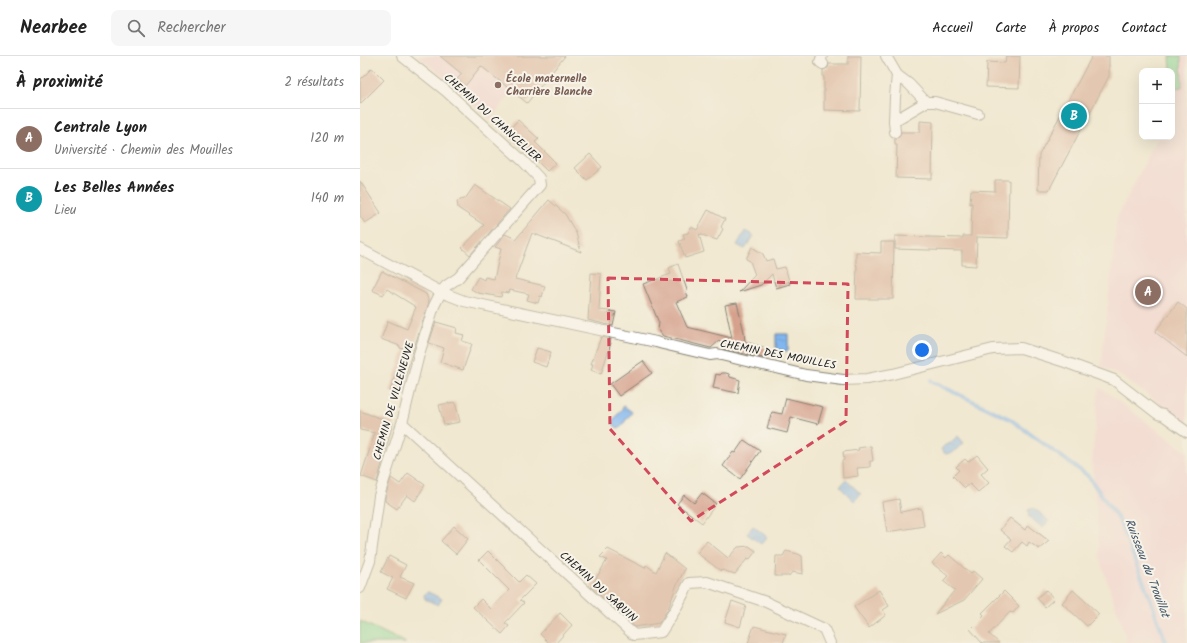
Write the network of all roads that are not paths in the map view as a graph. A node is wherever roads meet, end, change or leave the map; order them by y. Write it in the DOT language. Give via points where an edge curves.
graph roads {
  1 [pos="402,56"];
  2 [pos="886,56"];
  3 [pos="896,75"];
  4 [pos="926,102"];
  5 [pos="978,114"];
  6 [pos="894,121"];
  7 [pos="896,132"];
  8 [pos="360,249"];
  9 [pos="441,292"];
  10 [pos="402,423"];
  11 [pos="1187,432"];
  12 [pos="360,588"];
  13 [pos="830,643"];
  1 -- 9 [label="street, CHEMIN DU CHANCELIER" via="446,91 539,178 540,185 458,278"];
  2 -- 3 [label="street"];
  3 -- 4 [label="street" via="909,84"];
  3 -- 6 [label="street"];
  4 -- 5 [label="street" via="935,102"];
  4 -- 6 [label="street"];
  6 -- 7 [label="street"];
  8 -- 9 [label="street, CHEMIN DES MOUILLES"];
  9 -- 10 [label="street, CHEMIN DE VILLENEUVE" via="419,354"];
  9 -- 11 [label="street, CHEMIN DES MOUILLES" via="464,302 540,316 806,375 843,380 893,374 993,349 1021,348 1114,380 1158,414"];
  10 -- 12 [label="street, CHEMIN DE VILLENEUVE" via="379,496 370,561"];
  10 -- 13 [label="street, CHEMIN DU SAQUIN" via="634,635 661,632 689,583 707,582 766,602 824,629"];
}
